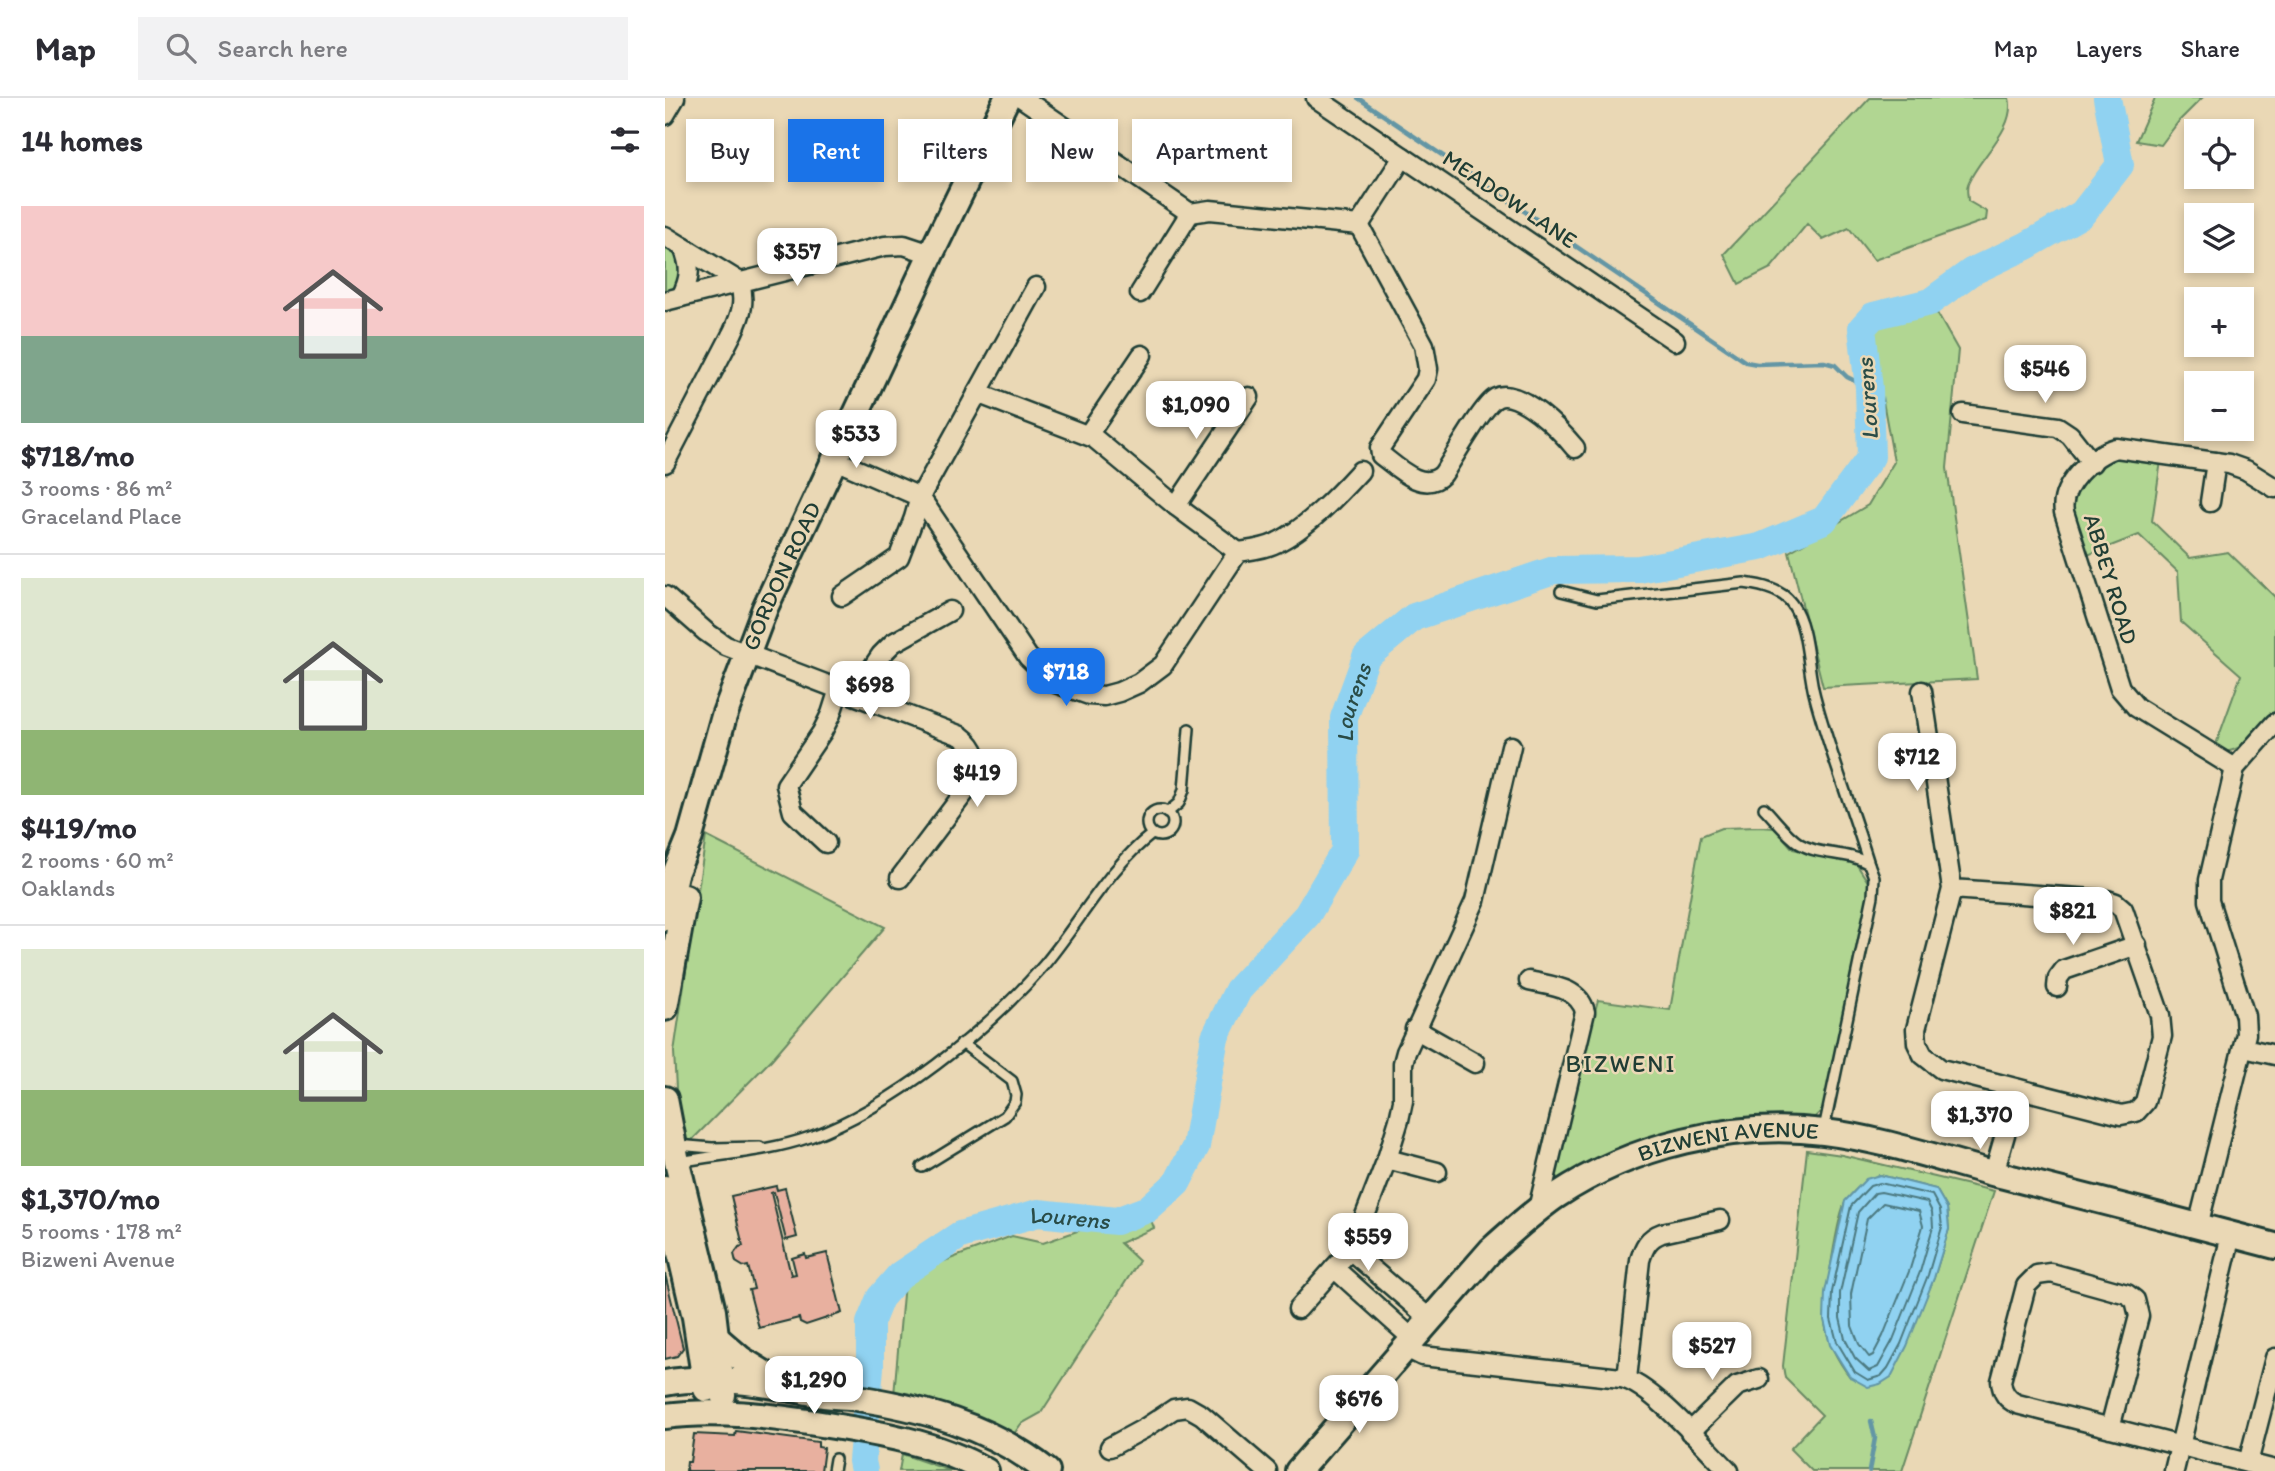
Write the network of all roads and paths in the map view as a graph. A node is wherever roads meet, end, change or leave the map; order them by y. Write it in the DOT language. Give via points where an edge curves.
graph roads {
  1 [pos="675,98"];
  2 [pos="1007,98"];
  3 [pos="1022,98"];
  4 [pos="1317,98"];
  5 [pos="665,114"];
  6 [pos="1403,157"];
  7 [pos="1191,213"];
  8 [pos="1359,225"];
  9 [pos="665,236"];
  10 [pos="683,247"];
  11 [pos="931,254"];
  12 [pos="740,282"];
  13 [pos="1036,287"];
  14 [pos="1140,293"];
  15 [pos="673,299"];
  16 [pos="1675,341"];
  17 [pos="1142,355"];
  18 [pos="977,393"];
  19 [pos="1249,397"];
  20 [pos="1963,414"];
  21 [pos="1088,435"];
  22 [pos="1575,448"];
  23 [pos="835,460"];
  24 [pos="2216,462"];
  25 [pos="665,463"];
  26 [pos="2092,463"];
  27 [pos="1360,471"];
  28 [pos="2275,488"];
  29 [pos="920,497"];
  30 [pos="2210,502"];
  31 [pos="1176,506"];
  32 [pos="1238,552"];
  33 [pos="1562,591"];
  34 [pos="665,596"];
  35 [pos="842,596"];
  36 [pos="950,611"];
  37 [pos="747,655"];
  38 [pos="1922,691"];
  39 [pos="847,692"];
  40 [pos="2275,723"];
  41 [pos="1189,729"];
  42 [pos="1511,746"];
  43 [pos="2235,768"];
  44 [pos="1764,808"];
  45 [pos="1167,813"];
  46 [pos="1152,834"];
  47 [pos="690,837"];
  48 [pos="826,843"];
  49 [pos="1869,864"];
  50 [pos="900,878"];
  51 [pos="1952,889"];
  52 [pos="665,918"];
  53 [pos="2137,945"];
  54 [pos="1529,981"];
  55 [pos="2057,987"];
  56 [pos="665,1007"];
  57 [pos="1415,1029"];
  58 [pos="963,1043"];
  59 [pos="2244,1048"];
  60 [pos="2275,1055"];
  61 [pos="1475,1063"];
  62 [pos="2018,1089"];
  63 [pos="665,1099"];
  64 [pos="1824,1132"];
  65 [pos="766,1148"];
  66 [pos="670,1155"];
  67 [pos="1387,1159"];
  68 [pos="922,1167"];
  69 [pos="1437,1172"];
  70 [pos="1994,1173"];
  71 [pos="665,1188"];
  72 [pos="1538,1209"];
  73 [pos="1720,1220"];
  74 [pos="2198,1226"];
  75 [pos="2231,1235"];
  76 [pos="2275,1246"];
  77 [pos="1350,1250"];
  78 [pos="1334,1268"];
  79 [pos="1298,1309"];
  80 [pos="1431,1320"];
  81 [pos="718,1339"];
  82 [pos="1410,1344"];
  83 [pos="2275,1358"];
  84 [pos="1627,1379"];
  85 [pos="1759,1379"];
  86 [pos="714,1380"];
  87 [pos="665,1383"];
  88 [pos="786,1387"];
  89 [pos="716,1413"];
  90 [pos="665,1416"];
  91 [pos="2110,1428"];
  92 [pos="1690,1432"];
  93 [pos="2181,1446"];
  94 [pos="1110,1447"];
  95 [pos="835,1460"];
  96 [pos="2248,1463"];
  97 [pos="2275,1470"];
  98 [pos="833,1471"];
  99 [pos="986,1471"];
  100 [pos="1047,1471"];
  101 [pos="1268,1471"];
  102 [pos="1298,1471"];
  103 [pos="1729,1471"];
  104 [pos="2174,1471"];
  1 -- 5 [label="street"];
  2 -- 11 [label="street, GORDON ROAD"];
  3 -- 7 [label="street"];
  4 -- 6 [label="street, MEADOW LANE"];
  6 -- 8 [label="street"];
  6 -- 16 [label="street, MEADOW LANE"];
  7 -- 8 [label="street" via="1210,210"];
  7 -- 14 [label="street"];
  8 -- 22 [label="street" via="1424,345 1429,369 1380,451 1384,457 1417,480 1436,481 1490,403 1503,396 1513,397 1545,417"];
  9 -- 10 [label="street"];
  10 -- 12 [label="street"];
  10 -- 15 [label="street" via="690,275"];
  11 -- 12 [label="street" via="904,245 885,246"];
  11 -- 23 [label="street, GORDON ROAD"];
  12 -- 15 [label="street"];
  12 -- 25 [label="street" via="743,312"];
  13 -- 18 [label="street"];
  17 -- 21 [label="street"];
  18 -- 21 [label="street"];
  18 -- 29 [label="street"];
  19 -- 31 [label="street"];
  20 -- 26 [label="street" via="2058,427"];
  21 -- 31 [label="street"];
  23 -- 29 [label="street"];
  23 -- 37 [label="street, GORDON ROAD"];
  24 -- 26 [label="street, ABBEY ROAD" via="2116,448"];
  24 -- 28 [label="street, ABBEY ROAD" via="2237,466"];
  24 -- 30 [label="street"];
  26 -- 43 [label="street, ABBEY ROAD" via="2069,485 2063,505 2120,688 2136,707"];
  27 -- 32 [label="street" via="1284,539"];
  29 -- 32 [label="street" via="1028,657 1055,682 1089,695 1104,696 1139,684 1163,665"];
  29 -- 35 [label="street" via="899,557"];
  31 -- 32 [label="street"];
  33 -- 49 [label="lane" via="1597,600 1744,583 1778,592 1792,604 1805,637 1814,695"];
  34 -- 37 [label="street" via="715,640"];
  36 -- 39 [label="street" via="893,643"];
  37 -- 39 [label="street"];
  37 -- 47 [label="street, GORDON ROAD"];
  38 -- 51 [label="street"];
  39 -- 48 [label="street" via="786,785 793,812"];
  39 -- 50 [label="street" via="961,736 977,758 974,780"];
  40 -- 43 [label="street"];
  41 -- 45 [label="lane" via="1184,790 1179,803"];
  42 -- 57 [label="street" via="1475,901"];
  43 -- 59 [label="street" via="2208,891 2245,1016"];
  44 -- 49 [label="lane" via="1800,844"];
  45 -- 46 [label="lane" via="1157,811 1149,817"];
  45 -- 46 [label="lane" via="1173,822 1169,832"];
  46 -- 58 [label="lane" via="1126,859 1026,985"];
  47 -- 52 [label="street, GORDON ROAD"];
  47 -- 56 [label="street, GORDON ROAD" via="684,906"];
  49 -- 64 [label="lane" via="1873,896"];
  51 -- 53 [label="street" via="2112,901 2126,914"];
  51 -- 62 [label="street" via="1916,1029 1917,1043 1934,1066"];
  53 -- 55 [label="street" via="2064,970"];
  53 -- 62 [label="street" via="2162,1026 2161,1048 2141,1108 2121,1115"];
  54 -- 72 [label="street" via="1570,992 1585,1012"];
  57 -- 61 [label="street"];
  57 -- 67 [label="street" via="1403,1063 1403,1101"];
  58 -- 65 [label="lane" via="904,1086 833,1126"];
  58 -- 68 [label="lane" via="1012,1081 1015,1102 1005,1116"];
  59 -- 60 [label="street"];
  59 -- 74 [label="street"];
  62 -- 70 [label="street"];
  63 -- 66 [label="street"];
  64 -- 70 [label="street, BIZWENI AVENUE"];
  64 -- 72 [label="street, BIZWENI AVENUE" via="1750,1132 1678,1143 1589,1177"];
  65 -- 66 [label="lane"];
  65 -- 66 [label="lane" via="753,1153"];
  66 -- 81 [label="street" via="700,1252"];
  67 -- 69 [label="street"];
  67 -- 77 [label="street"];
  70 -- 74 [label="street, BIZWENI AVENUE"];
  71 -- 86 [label="street"];
  72 -- 80 [label="street, BIZWENI AVENUE" via="1491,1250"];
  73 -- 84 [label="street" via="1655,1235 1646,1244 1640,1261"];
  74 -- 75 [label="street, BIZWENI AVENUE"];
  75 -- 76 [label="street, BIZWENI AVENUE"];
  75 -- 93 [label="street"];
  77 -- 78 [label="street"];
  77 -- 80 [label="street"];
  78 -- 79 [label="street"];
  78 -- 82 [label="street"];
  80 -- 82 [label="street, BIZWENI AVENUE"];
  81 -- 86 [label="street"];
  81 -- 88 [label="street"];
  82 -- 84 [label="street" via="1422,1356"];
  82 -- 102 [label="street, BIZWENI AVENUE"];
  83 -- 96 [label="street"];
  84 -- 92 [label="street" via="1646,1390"];
  85 -- 92 [label="street" via="1737,1386"];
  86 -- 87 [label="street"];
  86 -- 88 [label="street"];
  86 -- 89 [label="street"];
  88 -- 100 [label="street" via="913,1408 975,1429"];
  89 -- 90 [label="street"];
  89 -- 99 [label="street" via="911,1441 943,1450"];
  91 -- 91 [label="street" via="2138,1306 2127,1293 2051,1273 2037,1275 2026,1286 2001,1381 2003,1391 2017,1404"];
  91 -- 93 [label="street"];
  92 -- 103 [label="street"];
  93 -- 96 [label="street"];
  93 -- 104 [label="street"];
  94 -- 101 [label="street" via="1174,1409 1188,1407"];
  95 -- 98 [label="lane"];
  96 -- 97 [label="street"];
}
